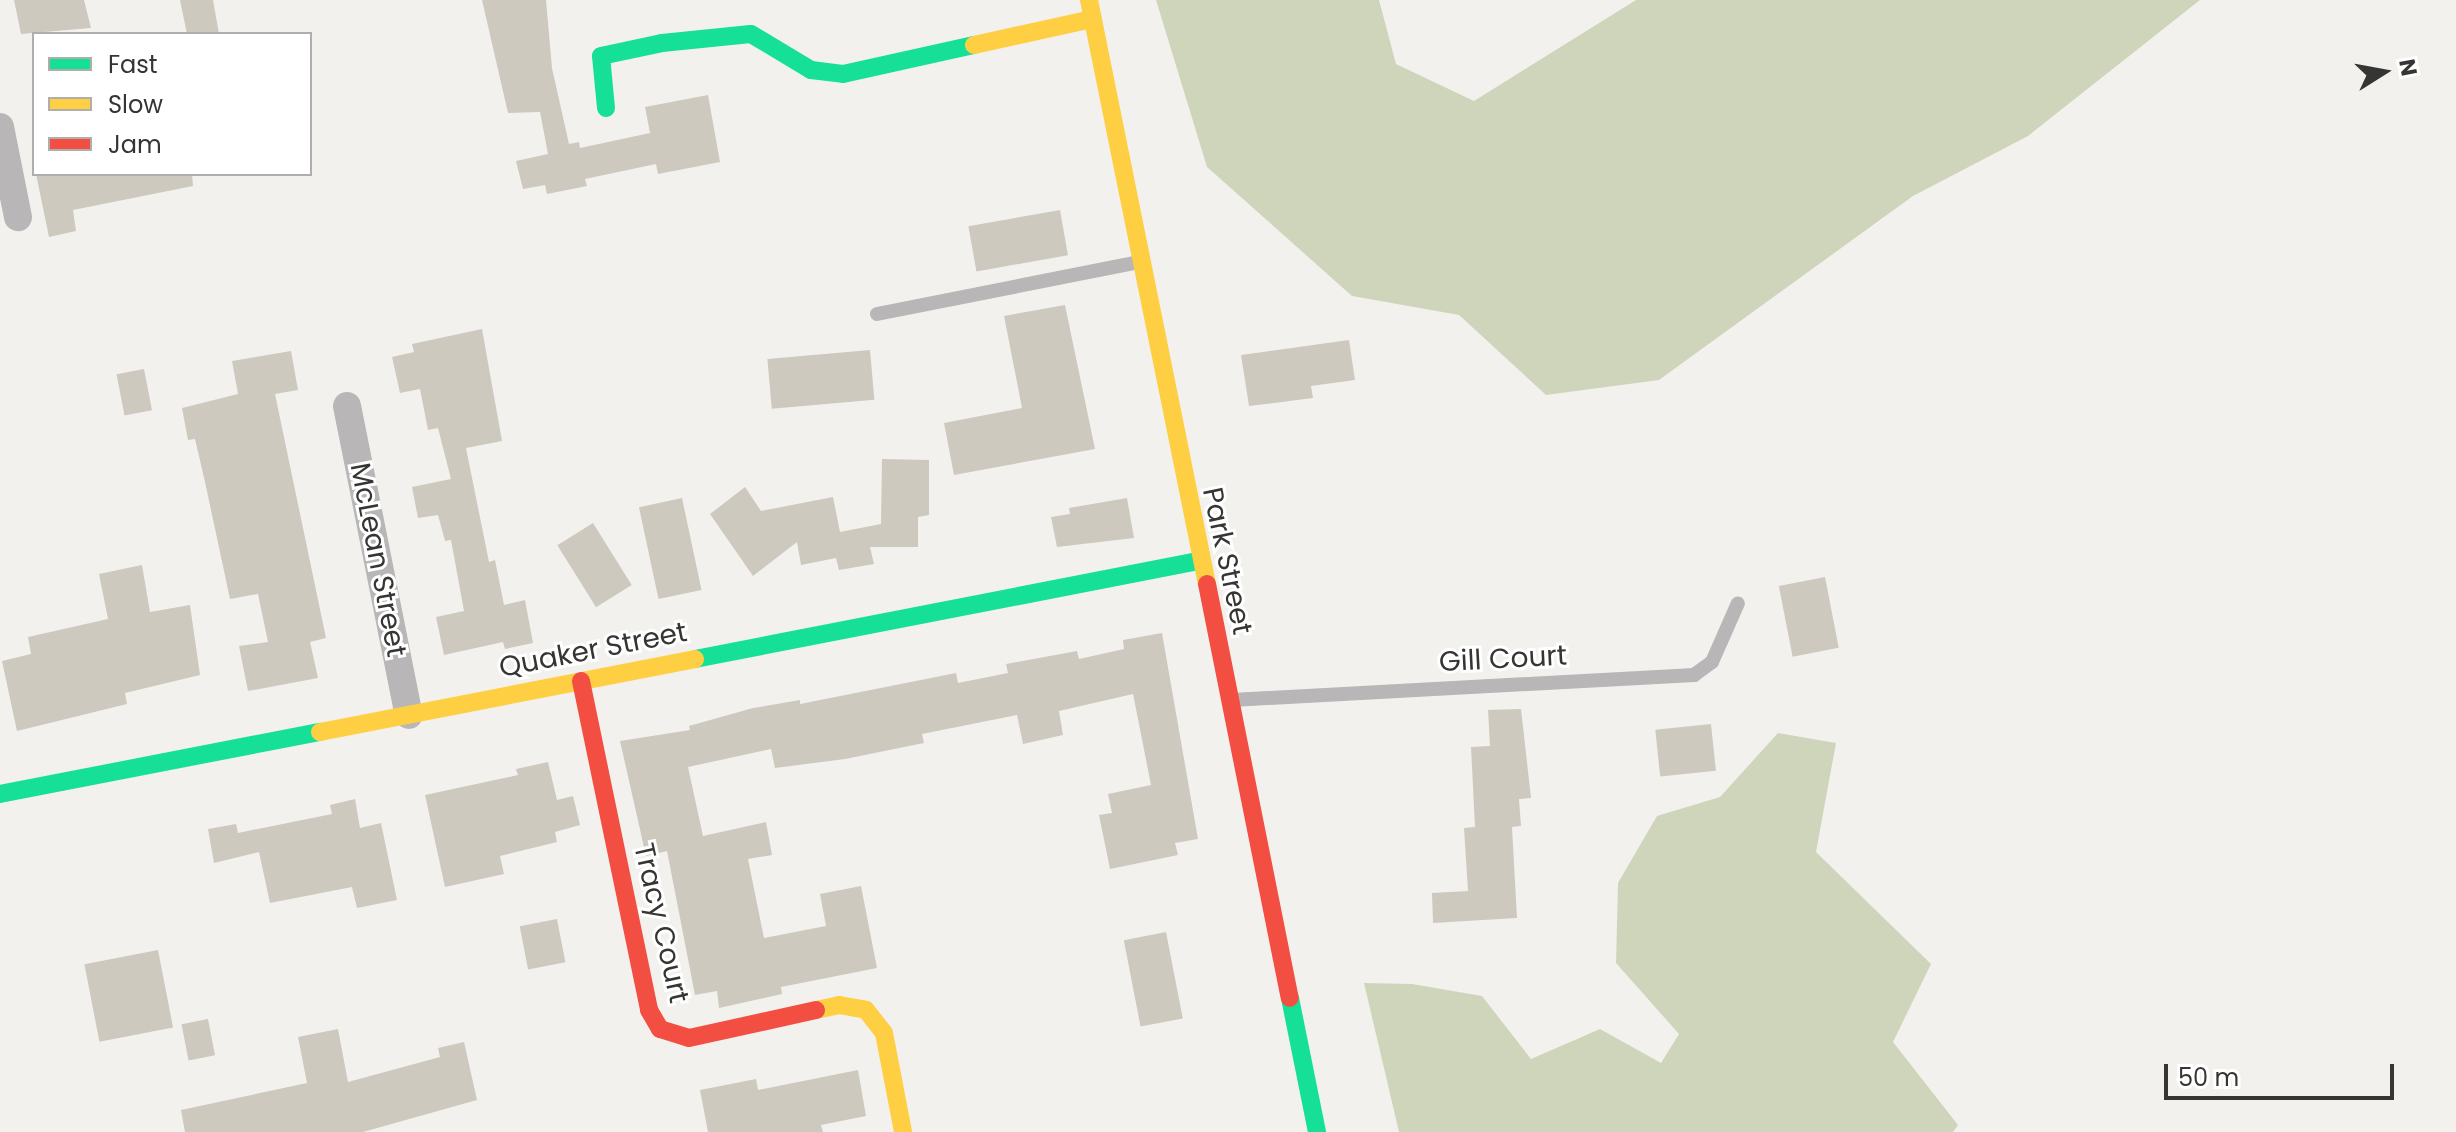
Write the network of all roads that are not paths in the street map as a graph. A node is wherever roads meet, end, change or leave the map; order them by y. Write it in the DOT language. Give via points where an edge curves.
graph roads {
  1 [pos="1090,9"];
  2 [pos="606,108"];
  3 [pos="0,127"];
  4 [pos="18,217"];
  5 [pos="1140,262"];
  6 [pos="877,314"];
  7 [pos="347,406"];
  8 [pos="1198,561"];
  9 [pos="1738,603"];
  10 [pos="581,681"];
  11 [pos="1227,700"];
  12 [pos="409,715"];
  13 [pos="0,794"];
  14 [pos="903,1132"];
  15 [pos="1317,1132"];
  1 -- 2 [label="street" via="843,74 811,70 751,34 662,43 601,56"];
  1 -- 5 [label="street, Park Street"];
  3 -- 4 [label="street"];
  5 -- 6 [label="lane"];
  5 -- 8 [label="street, Park Street"];
  7 -- 12 [label="street, McLean Street"];
  8 -- 10 [label="street, Quaker Street"];
  8 -- 11 [label="street, Park Street"];
  9 -- 11 [label="lane, Gill Court" via="1712,662 1694,675"];
  10 -- 12 [label="street, Quaker Street"];
  10 -- 14 [label="street, Tracy Court" via="649,1010 660,1029 689,1038 839,1005 866,1010 884,1033"];
  11 -- 15 [label="street, Park Street"];
  12 -- 13 [label="street, Quaker Street"];
}
